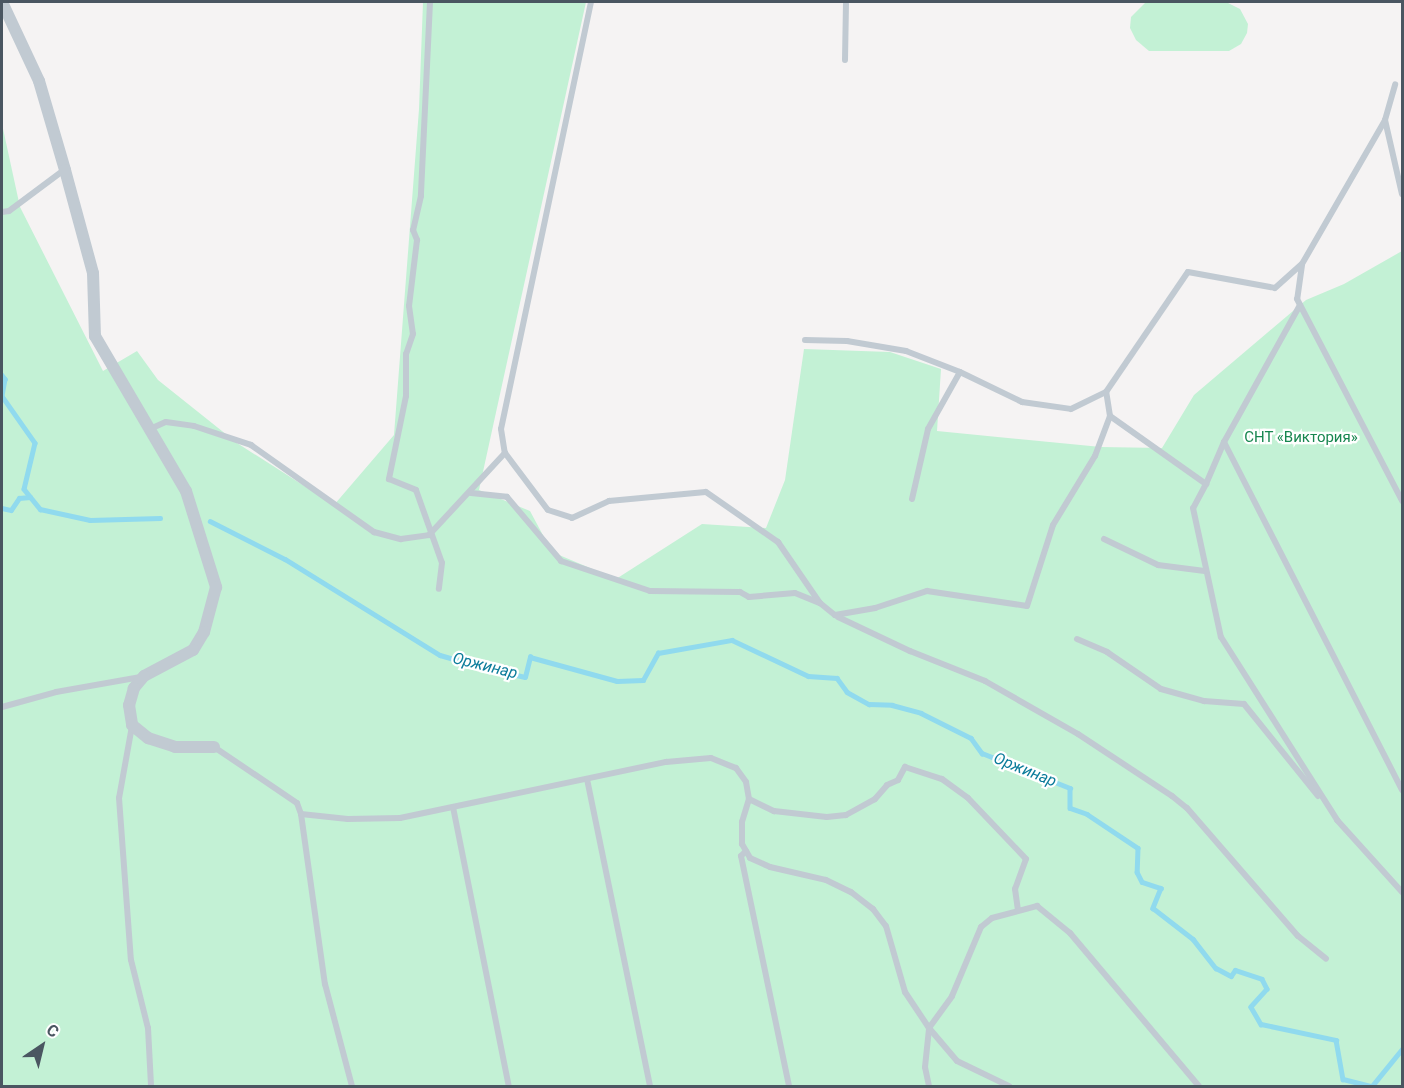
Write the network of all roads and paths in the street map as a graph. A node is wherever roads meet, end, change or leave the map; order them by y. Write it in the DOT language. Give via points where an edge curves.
graph roads {
  1 [pos="2,2"];
  2 [pos="430,2"];
  3 [pos="591,2"];
  4 [pos="846,4"];
  5 [pos="846,60"];
  6 [pos="1395,84"];
  7 [pos="1385,120"];
  8 [pos="65,170"];
  9 [pos="1402,194"];
  10 [pos="2,212"];
  11 [pos="1302,264"];
  12 [pos="1300,305"];
  13 [pos="805,340"];
  14 [pos="960,372"];
  15 [pos="1106,393"];
  16 [pos="1110,416"];
  17 [pos="150,429"];
  18 [pos="1224,442"];
  19 [pos="505,453"];
  20 [pos="1206,484"];
  21 [pos="471,493"];
  22 [pos="912,499"];
  23 [pos="1402,501"];
  24 [pos="429,535"];
  25 [pos="1104,539"];
  26 [pos="1205,571"];
  27 [pos="439,589"];
  28 [pos="820,603"];
  29 [pos="835,615"];
  30 [pos="1077,639"];
  31 [pos="144,676"];
  32 [pos="2,707"];
  33 [pos="132,725"];
  34 [pos="214,747"];
  35 [pos="587,780"];
  36 [pos="1402,790"];
  37 [pos="749,799"];
  38 [pos="453,807"];
  39 [pos="301,814"];
  40 [pos="1337,820"];
  41 [pos="746,851"];
  42 [pos="1402,892"];
  43 [pos="1018,910"];
  44 [pos="1326,959"];
  45 [pos="929,1028"];
  46 [pos="151,1086"];
  47 [pos="352,1086"];
  48 [pos="509,1086"];
  49 [pos="650,1086"];
  50 [pos="789,1086"];
  51 [pos="929,1086"];
  52 [pos="1009,1086"];
  53 [pos="1200,1086"];
  1 -- 8 [label="street" via="39,81"];
  2 -- 24 [label="lane" via="420,196 413,230 417,240 409,306 413,334 406,354 406,396 389,479 416,490"];
  3 -- 19 [label="lane" via="501,429"];
  4 -- 5 [label="lane"];
  6 -- 7 [label="lane"];
  7 -- 9 [label="lane"];
  7 -- 11 [label="lane"];
  8 -- 10 [label="lane" via="9,211"];
  8 -- 17 [label="street" via="93,273 95,336"];
  11 -- 12 [label="lane" via="1297,299"];
  11 -- 15 [label="lane" via="1275,288 1188,272"];
  12 -- 18 [label="lane"];
  12 -- 23 [label="lane"];
  13 -- 14 [label="lane" via="847,340 906,351"];
  14 -- 15 [label="lane" via="1022,402 1062,408 1071,409"];
  14 -- 22 [label="lane" via="928,429"];
  15 -- 16 [label="lane"];
  16 -- 20 [label="lane"];
  16 -- 29 [label="lane" via="1095,456 1053,525 1027,606 927,591 875,608"];
  17 -- 24 [label="lane" via="166,422 194,426 251,445 374,532 401,539"];
  17 -- 31 [label="street" via="186,491 216,586 204,632 193,650"];
  18 -- 20 [label="lane"];
  18 -- 36 [label="lane"];
  19 -- 21 [label="lane"];
  19 -- 28 [label="lane" via="548,510 572,518 609,501 706,492 778,542"];
  20 -- 26 [label="lane" via="1193,508"];
  21 -- 24 [label="lane"];
  21 -- 28 [label="lane" via="507,497 561,561 650,591 740,592 749,597 795,593"];
  24 -- 27 [label="lane" via="442,562"];
  25 -- 26 [label="lane" via="1158,565"];
  26 -- 40 [label="lane" via="1221,637"];
  28 -- 29 [label="lane"];
  29 -- 44 [label="lane" via="910,651 978,677 1078,734 1172,796 1187,808 1298,936"];
  30 -- 40 [label="lane" via="1107,652 1161,689 1197,700 1244,704"];
  31 -- 32 [label="lane" via="56,692"];
  31 -- 33 [label="street" via="134,688 129,705"];
  33 -- 34 [label="street" via="148,738 175,747"];
  33 -- 46 [label="lane" via="119,798 131,960 148,1028"];
  34 -- 39 [label="lane" via="297,803"];
  35 -- 37 [label="lane" via="666,762 711,758 736,768 746,782"];
  35 -- 38 [label="lane"];
  35 -- 49 [label="lane"];
  37 -- 41 [label="lane" via="742,822"];
  37 -- 43 [label="lane" via="774,811 828,817 846,815 875,799 886,785 898,780 905,767 942,779 968,798 1026,859 1015,888"];
  38 -- 39 [label="lane" via="400,818 348,819"];
  38 -- 48 [label="lane"];
  39 -- 47 [label="lane" via="326,984"];
  40 -- 42 [label="lane"];
  41 -- 45 [label="lane" via="750,858 770,867 834,884 873,909 886,926 905,992"];
  41 -- 50 [label="lane" via="741,856"];
  43 -- 45 [label="lane" via="992,918 981,927 952,996"];
  43 -- 53 [label="lane" via="1037,906 1070,933"];
  45 -- 51 [label="lane" via="925,1066"];
  45 -- 52 [label="lane" via="957,1061"];
}
